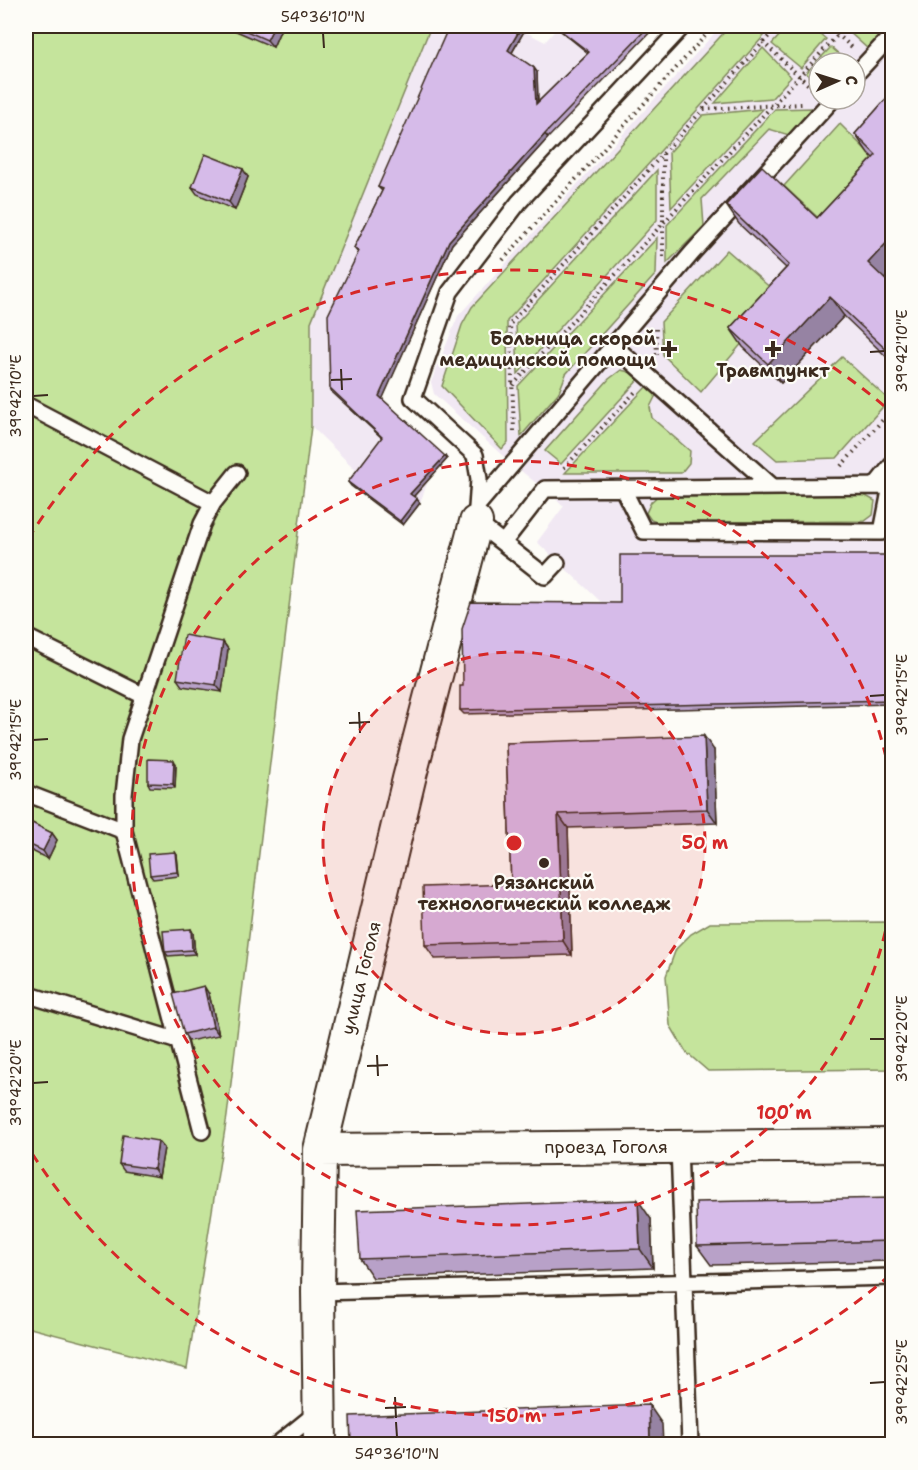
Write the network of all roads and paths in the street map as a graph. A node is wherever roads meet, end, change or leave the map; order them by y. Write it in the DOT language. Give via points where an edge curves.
graph roads {
  1 [pos="683,26"];
  2 [pos="714,26"];
  3 [pos="778,26"];
  4 [pos="828,26"];
  5 [pos="846,26"];
  6 [pos="838,34"];
  7 [pos="892,35"];
  8 [pos="763,42"];
  9 [pos="868,61"];
  10 [pos="799,77"];
  11 [pos="807,83"];
  12 [pos="807,101"];
  13 [pos="773,104"];
  14 [pos="703,109"];
  15 [pos="816,111"];
  16 [pos="499,265"];
  17 [pos="613,345"];
  18 [pos="512,386"];
  19 [pos="26,405"];
  20 [pos="889,413"];
  21 [pos="515,461"];
  22 [pos="892,465"];
  23 [pos="831,466"];
  24 [pos="237,473"];
  25 [pos="886,486"];
  26 [pos="773,487"];
  27 [pos="623,489"];
  28 [pos="213,503"];
  29 [pos="476,514"];
  30 [pos="503,543"];
  31 [pos="557,562"];
  32 [pos="26,637"];
  33 [pos="144,696"];
  34 [pos="26,793"];
  35 [pos="124,831"];
  36 [pos="26,994"];
  37 [pos="178,1041"];
  38 [pos="202,1131"];
  39 [pos="892,1145"];
  40 [pos="679,1147"];
  41 [pos="320,1150"];
  42 [pos="892,1277"];
  43 [pos="684,1282"];
  44 [pos="318,1292"];
  45 [pos="320,1410"];
  46 [pos="278,1444"];
  47 [pos="320,1444"];
  48 [pos="690,1444"];
  1 -- 29 [label="lane" via="519,202 450,292 413,398 475,454 479,478"];
  2 -- 16 [label="path"];
  3 -- 8 [label="path"];
  4 -- 6 [label="path"];
  5 -- 6 [label="path"];
  6 -- 9 [label="path"];
  6 -- 10 [label="path"];
  7 -- 9 [label="lane"];
  8 -- 10 [label="path"];
  8 -- 14 [label="path"];
  10 -- 11 [label="path"];
  10 -- 13 [label="path"];
  12 -- 13 [label="path"];
  13 -- 14 [label="path"];
  13 -- 18 [label="path"];
  14 -- 18 [label="path" via="510,324"];
  15 -- 17 [label="lane"];
  17 -- 21 [label="lane"];
  17 -- 26 [label="lane"];
  18 -- 21 [label="path"];
  19 -- 28 [label="lane"];
  20 -- 23 [label="path" via="843,466"];
  21 -- 29 [label="lane"];
  22 -- 25 [label="lane"];
  24 -- 28 [label="lane"];
  25 -- 26 [label="lane"];
  25 -- 27 [label="lane" via="882,532 644,531"];
  26 -- 27 [label="lane"];
  27 -- 30 [label="lane" via="545,489"];
  28 -- 33 [label="lane" via="202,524"];
  29 -- 30 [label="lane"];
  29 -- 41 [label="street, улица Гоголя"];
  30 -- 31 [label="lane" via="545,576"];
  32 -- 33 [label="lane"];
  33 -- 35 [label="lane" via="130,739"];
  34 -- 35 [label="lane"];
  35 -- 37 [label="lane"];
  36 -- 37 [label="lane"];
  37 -- 38 [label="lane"];
  39 -- 40 [label="street, проезд Гоголя"];
  40 -- 41 [label="street, проезд Гоголя"];
  40 -- 43 [label="lane"];
  41 -- 44 [label="street, улица Гоголя"];
  42 -- 43 [label="lane"];
  43 -- 44 [label="lane"];
  43 -- 48 [label="lane"];
  44 -- 45 [label="street, улица Гоголя"];
  45 -- 46 [label="lane"];
  45 -- 47 [label="street, улица Гоголя"];
}
